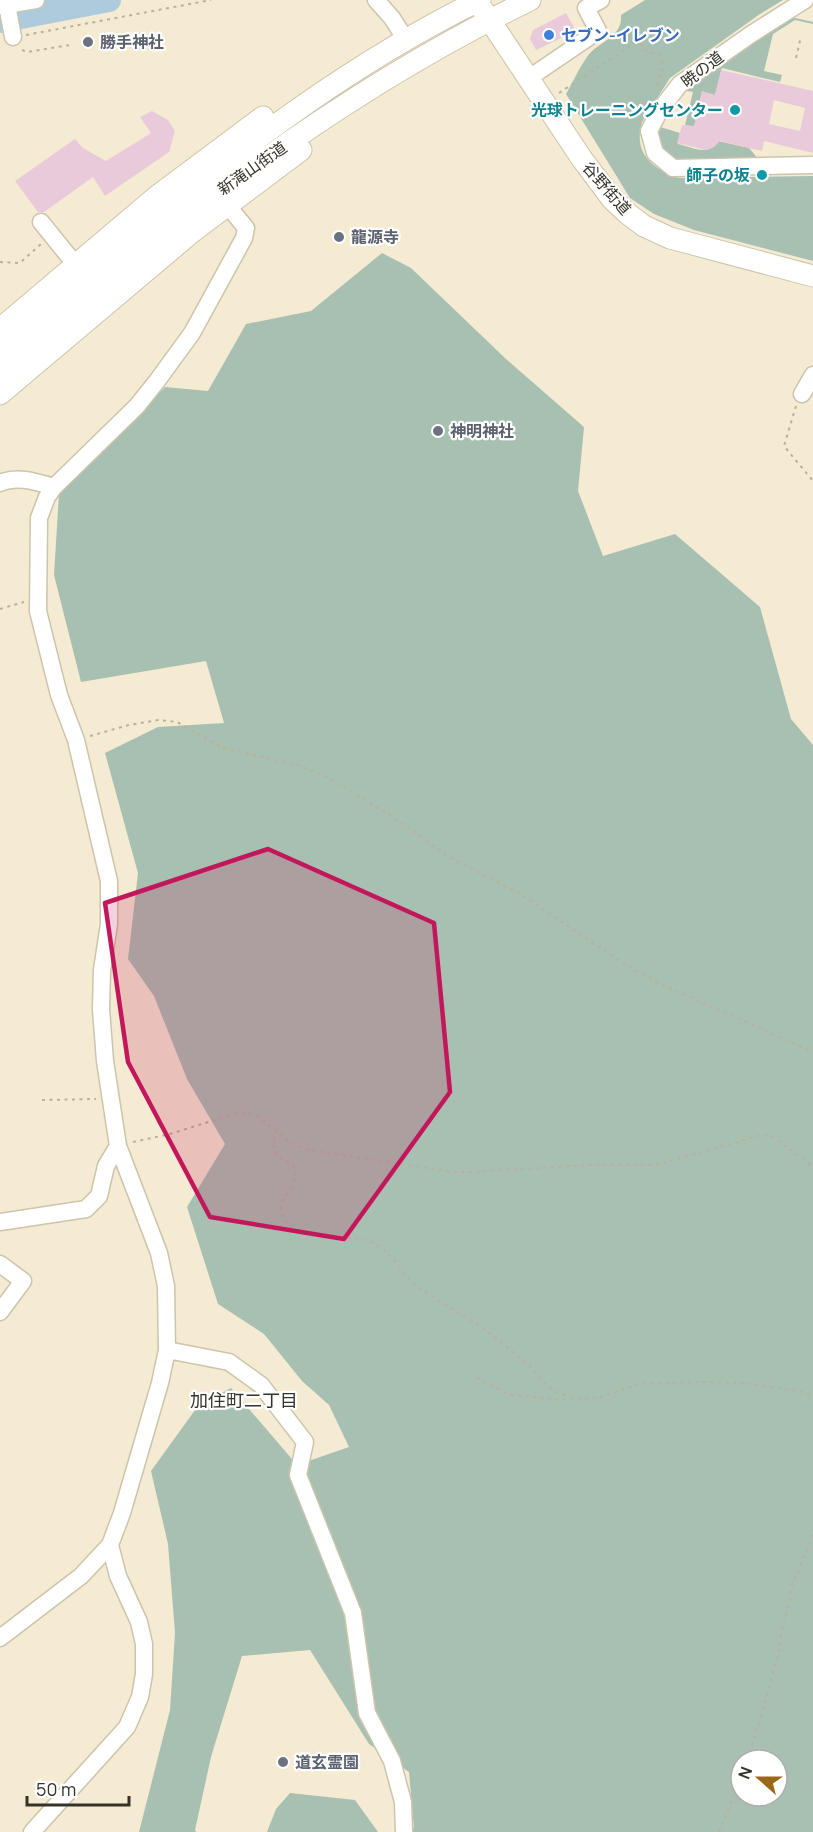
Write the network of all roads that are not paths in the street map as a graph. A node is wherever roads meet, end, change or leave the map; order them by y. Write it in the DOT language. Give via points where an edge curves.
graph roads {
  1 [pos="36,0"];
  2 [pos="376,0"];
  3 [pos="530,0"];
  4 [pos="600,0"];
  5 [pos="805,0"];
  6 [pos="477,1"];
  7 [pos="5,8"];
  8 [pos="490,20"];
  9 [pos="13,34"];
  10 [pos="406,40"];
  11 [pos="413,64"];
  12 [pos="529,78"];
  13 [pos="316,96"];
  14 [pos="813,165"];
  15 [pos="227,205"];
  16 [pos="46,229"];
  17 [pos="75,264"];
  18 [pos="813,276"];
  19 [pos="0,329"];
  20 [pos="0,350"];
  21 [pos="0,374"];
  22 [pos="813,375"];
  23 [pos="0,394"];
  24 [pos="802,394"];
  25 [pos="0,483"];
  26 [pos="54,487"];
  27 [pos="118,1146"];
  28 [pos="0,1222"];
  29 [pos="0,1264"];
  30 [pos="0,1312"];
  31 [pos="167,1350"];
  32 [pos="110,1545"];
  33 [pos="0,1638"];
  34 [pos="32,1832"];
  35 [pos="404,1832"];
  1 -- 7 [label="street"];
  2 -- 10 [label="street"];
  3 -- 8 [label="main road, 新滝山街道"];
  4 -- 12 [label="street" via="586,8 598,31"];
  5 -- 14 [label="street, 暁の道" via="680,84 649,131 655,153 673,168"];
  6 -- 8 [label="main road, 谷野街道"];
  6 -- 10 [label="main road, 新滝山街道"];
  7 -- 9 [label="street"];
  8 -- 11 [label="main road, 新滝山街道"];
  8 -- 12 [label="main road, 谷野街道"];
  10 -- 13 [label="main road, 新滝山街道"];
  11 -- 15 [label="main road" via="354,114"];
  11 -- 21 [label="main road, 新滝山街道" via="344,104 244,172 77,305"];
  12 -- 18 [label="main road, 谷野街道" via="597,180 612,199 644,226 670,238"];
  13 -- 17 [label="main road" via="268,113"];
  13 -- 20 [label="main road, 新滝山街道" via="202,180"];
  15 -- 23 [label="main road"];
  15 -- 26 [label="street" via="246,228 244,238 192,333 137,406"];
  16 -- 17 [label="street"];
  17 -- 19 [label="main road"];
  22 -- 24 [label="street"];
  25 -- 26 [label="street" via="19,479"];
  26 -- 27 [label="street" via="39,518 38,611 59,695 76,740 109,881 101,1009"];
  27 -- 28 [label="street" via="105,1166 99,1196 86,1209"];
  27 -- 31 [label="street" via="159,1253 166,1286"];
  29 -- 30 [label="street" via="23,1281"];
  31 -- 32 [label="street"];
  31 -- 35 [label="street" via="229,1362 261,1385 305,1442 298,1475 353,1613 367,1713 392,1761"];
  32 -- 33 [label="street" via="81,1576"];
  32 -- 34 [label="street" via="144,1644 140,1697 128,1727"];
}
